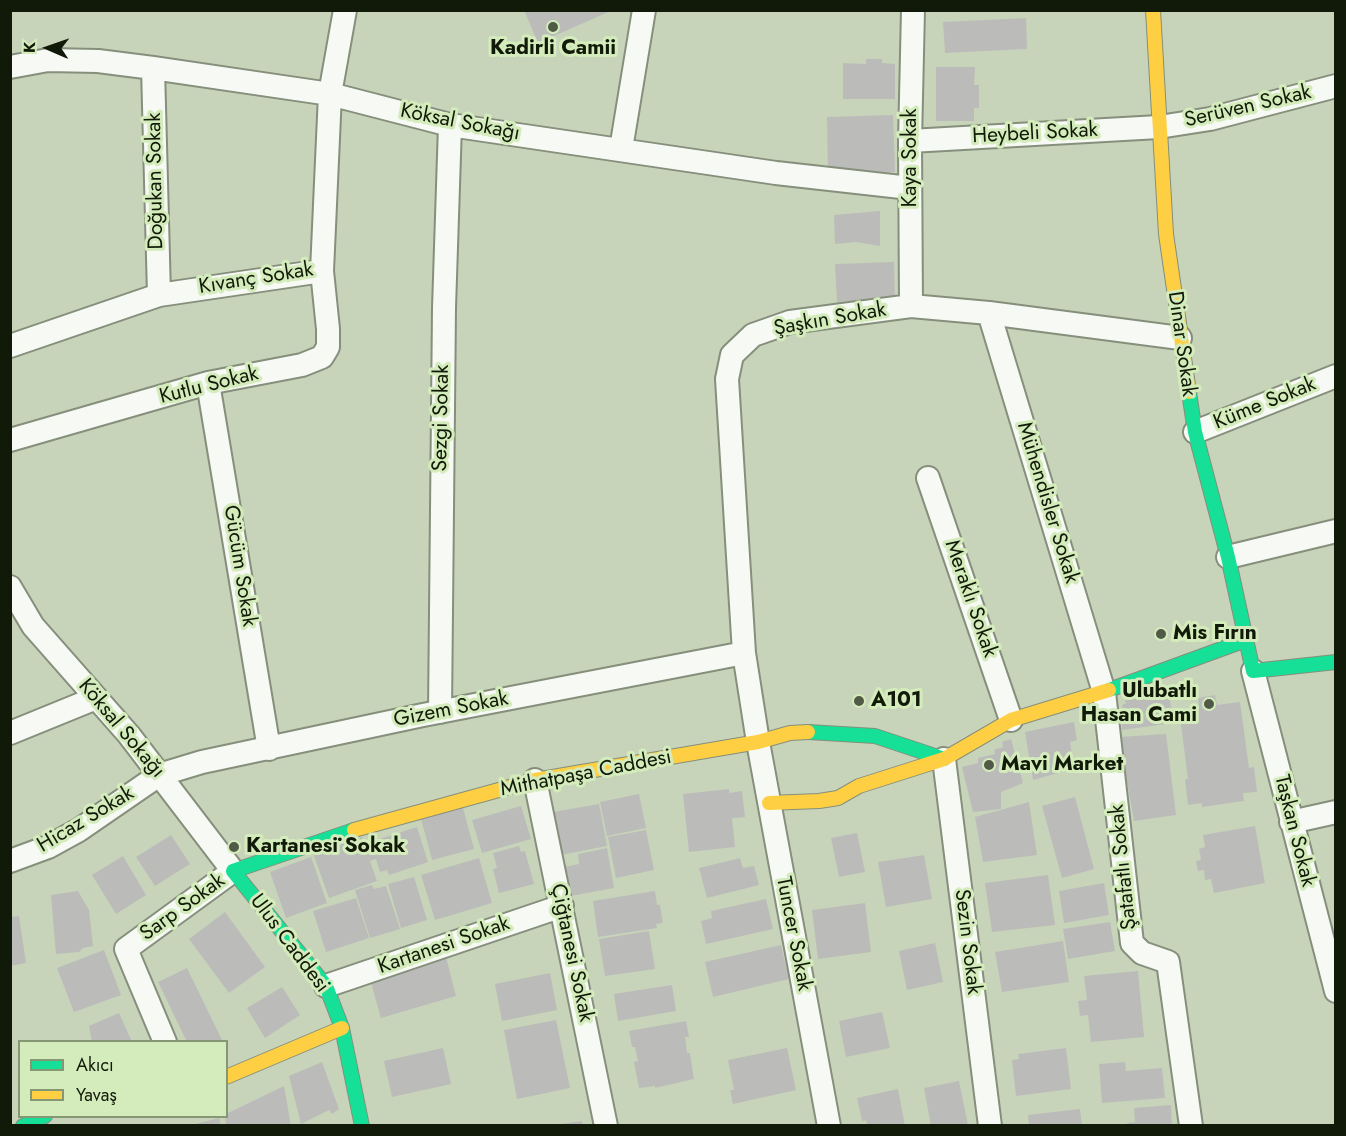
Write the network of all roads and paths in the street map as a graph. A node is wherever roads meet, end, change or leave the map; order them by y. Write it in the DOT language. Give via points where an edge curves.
graph roads {
  1 [pos="345,10"];
  2 [pos="644,10"];
  3 [pos="913,10"];
  4 [pos="1153,10"];
  5 [pos="10,67"];
  6 [pos="153,68"];
  7 [pos="1335,86"];
  8 [pos="330,94"];
  9 [pos="450,125"];
  10 [pos="1159,127"];
  11 [pos="910,141"];
  12 [pos="621,149"];
  13 [pos="910,188"];
  14 [pos="322,271"];
  15 [pos="159,295"];
  16 [pos="911,306"];
  17 [pos="989,313"];
  18 [pos="1180,338"];
  19 [pos="10,346"];
  20 [pos="1335,376"];
  21 [pos="208,384"];
  22 [pos="1195,432"];
  23 [pos="10,440"];
  24 [pos="928,478"];
  25 [pos="1335,531"];
  26 [pos="1228,556"];
  27 [pos="14,598"];
  28 [pos="1246,640"];
  29 [pos="744,653"];
  30 [pos="1335,662"];
  31 [pos="1253,671"];
  32 [pos="1104,692"];
  33 [pos="96,698"];
  34 [pos="440,712"];
  35 [pos="1011,720"];
  36 [pos="10,733"];
  37 [pos="758,742"];
  38 [pos="269,749"];
  39 [pos="944,759"];
  40 [pos="159,775"];
  41 [pos="535,780"];
  42 [pos="769,803"];
  43 [pos="1335,812"];
  44 [pos="1291,822"];
  45 [pos="10,861"];
  46 [pos="233,871"];
  47 [pos="562,906"];
  48 [pos="326,986"];
  49 [pos="1335,991"];
  50 [pos="342,1028"];
  51 [pos="165,1040"];
  52 [pos="228,1076"];
  53 [pos="40,1118"];
  54 [pos="23,1125"];
  55 [pos="362,1125"];
  56 [pos="606,1125"];
  57 [pos="829,1125"];
  58 [pos="990,1125"];
  59 [pos="1191,1125"];
  1 -- 8 [label="street, Kıvanç Sokak"];
  2 -- 12 [label="street"];
  3 -- 11 [label="street, Kaya Sokak"];
  4 -- 10 [label="street, Dinar Sokak"];
  5 -- 6 [label="street, Köksal Sokağı" via="48,60"];
  6 -- 8 [label="street, Köksal Sokağı"];
  6 -- 15 [label="street, Doğukan Sokak"];
  7 -- 10 [label="street, Serüven Sokak" via="1210,119"];
  8 -- 9 [label="street, Köksal Sokağı"];
  8 -- 14 [label="street, Kıvanç Sokak"];
  9 -- 12 [label="street, Köksal Sokağı"];
  9 -- 34 [label="street, Sezgi Sokak"];
  10 -- 11 [label="street, Heybeli Sokak"];
  10 -- 18 [label="street, Dinar Sokak" via="1166,234"];
  11 -- 13 [label="street, Kaya Sokak"];
  12 -- 13 [label="street, Köksal Sokağı" via="776,173"];
  13 -- 16 [label="street, Kaya Sokak"];
  14 -- 15 [label="street, Kıvanç Sokak"];
  14 -- 21 [label="street, Kutlu Sokak" via="328,329 328,347 322,357 302,365"];
  15 -- 19 [label="street, Kıvanç Sokak"];
  16 -- 17 [label="street, Şaşkın Sokak"];
  16 -- 29 [label="street, Şaşkın Sokak" via="790,322 753,335 732,355 727,380"];
  17 -- 18 [label="street, Şaşkın Sokak"];
  17 -- 32 [label="street, Mühendisler Sokak"];
  18 -- 22 [label="street, Dinar Sokak"];
  20 -- 22 [label="street, Küme Sokak"];
  21 -- 23 [label="street, Kutlu Sokak"];
  21 -- 38 [label="street, Gücüm Sokak"];
  22 -- 26 [label="street, Dinar Sokak"];
  24 -- 35 [label="street, Meraklı Sokak"];
  25 -- 26 [label="street"];
  26 -- 28 [label="street, Dinar Sokak"];
  27 -- 33 [label="street, Köksal Sokağı" via="33,626"];
  28 -- 31 [label="street, Dinar Sokak"];
  28 -- 32 [label="street"];
  29 -- 34 [label="street, Gizem Sokak"];
  29 -- 37 [label="street, Şaşkın Sokak"];
  30 -- 31 [label="street"];
  31 -- 44 [label="street, Taşkan Sokak"];
  32 -- 35 [label="street"];
  32 -- 59 [label="street, Şatafatlı Sokak" via="1132,943 1142,953 1168,962"];
  33 -- 36 [label="street"];
  33 -- 40 [label="street, Köksal Sokağı"];
  34 -- 38 [label="street, Gizem Sokak"];
  35 -- 39 [label="street"];
  37 -- 39 [label="street, Mithatpaşa Caddesi" via="790,733 875,736"];
  37 -- 41 [label="street, Mithatpaşa Caddesi"];
  37 -- 42 [label="street, Tuncer Sokak"];
  38 -- 40 [label="street, Gizem Sokak"];
  39 -- 42 [label="street" via="859,786 838,798"];
  39 -- 58 [label="street, Sezin Sokak"];
  40 -- 45 [label="street, Hicaz Sokak" via="79,830"];
  40 -- 46 [label="street, Köksal Sokağı"];
  41 -- 46 [label="street, Mithatpaşa Caddesi" via="379,822"];
  41 -- 47 [label="street, Çiğtanesi Sokak"];
  42 -- 57 [label="street, Tuncer Sokak"];
  43 -- 44 [label="street"];
  44 -- 49 [label="street, Taşkan Sokak"];
  46 -- 48 [label="street, Ulus Caddesi"];
  46 -- 51 [label="street, Sarp Sokak" via="126,948"];
  47 -- 48 [label="street, Kartanesi Sokak"];
  47 -- 56 [label="street, Çiğtanesi Sokak"];
  48 -- 50 [label="street, Ulus Caddesi"];
  50 -- 52 [label="street"];
  50 -- 55 [label="street, Ulus Caddesi"];
  53 -- 54 [label="street"];
}
